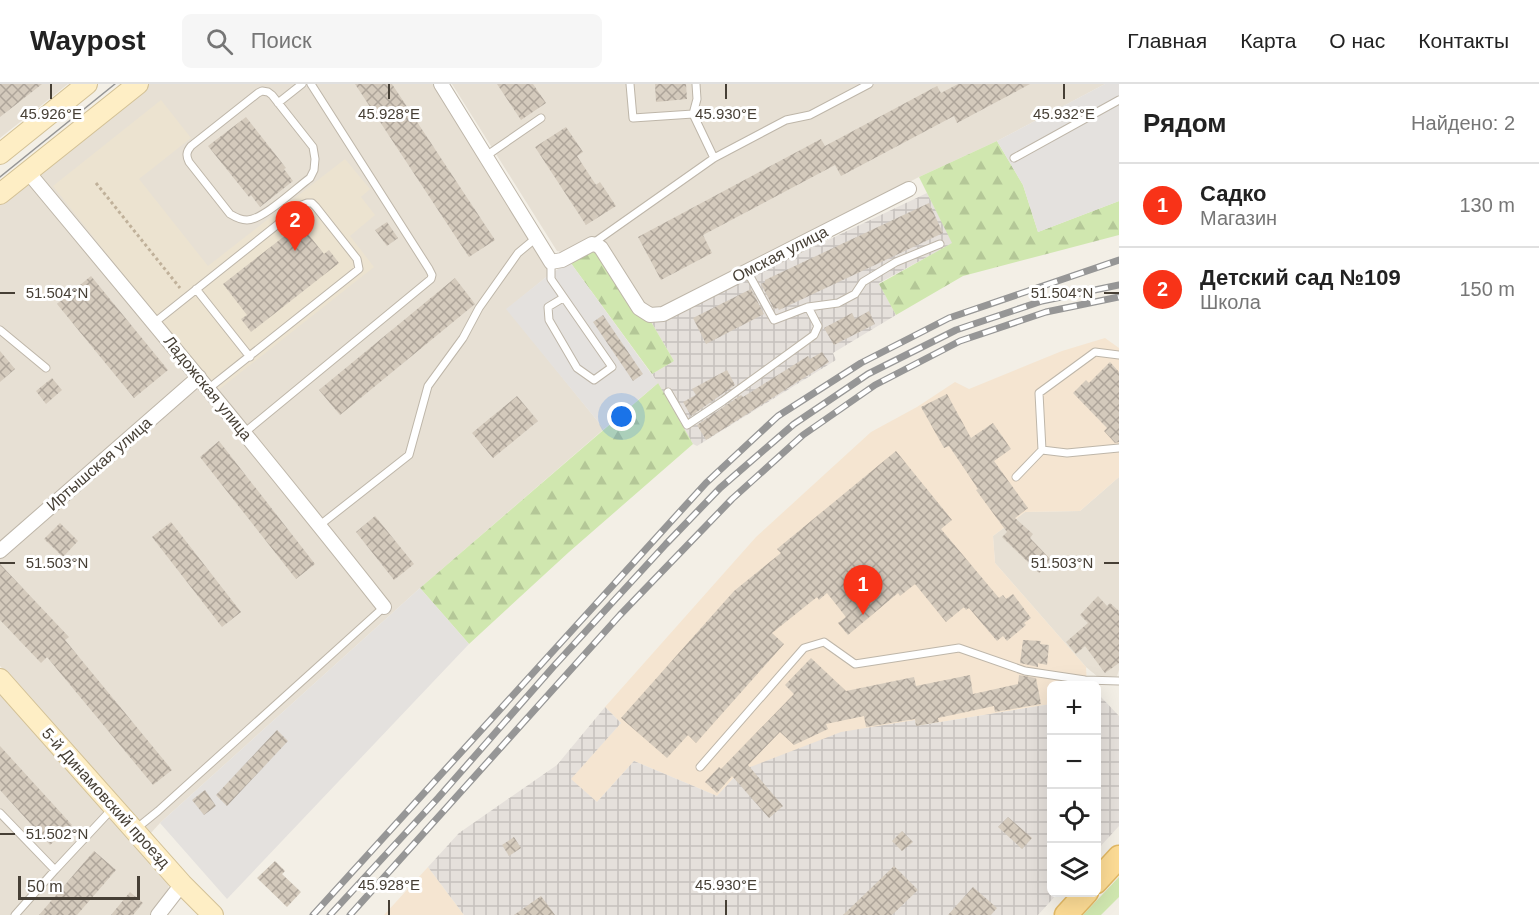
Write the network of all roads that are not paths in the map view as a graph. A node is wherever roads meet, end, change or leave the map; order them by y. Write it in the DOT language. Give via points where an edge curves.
graph roads {
  1 [pos="87,84"];
  2 [pos="138,84"];
  3 [pos="302,84"];
  4 [pos="311,84"];
  5 [pos="441,84"];
  6 [pos="630,84"];
  7 [pos="696,84"];
  8 [pos="868,84"];
  9 [pos="1119,100"];
  10 [pos="278,103"];
  11 [pos="693,114"];
  12 [pos="541,118"];
  13 [pos="0,154"];
  14 [pos="486,156"];
  15 [pos="714,158"];
  16 [pos="1014,158"];
  17 [pos="28,172"];
  18 [pos="909,189"];
  19 [pos="0,194"];
  20 [pos="536,238"];
  21 [pos="592,243"];
  22 [pos="940,243"];
  23 [pos="551,262"];
  24 [pos="747,271"];
  25 [pos="196,289"];
  26 [pos="563,298"];
  27 [pos="808,307"];
  28 [pos="154,323"];
  29 [pos="0,330"];
  30 [pos="1119,355"];
  31 [pos="250,357"];
  32 [pos="46,368"];
  33 [pos="199,377"];
  34 [pos="208,389"];
  35 [pos="668,392"];
  36 [pos="244,433"];
  37 [pos="1119,448"];
  38 [pos="1042,450"];
  39 [pos="1016,477"];
  40 [pos="320,525"];
  41 [pos="0,551"];
  42 [pos="384,607"];
  43 [pos="0,679"];
  44 [pos="1119,681"];
  45 [pos="700,766"];
  46 [pos="114,807"];
  47 [pos="0,813"];
  48 [pos="135,830"];
  49 [pos="1119,857"];
  50 [pos="55,870"];
  51 [pos="1101,877"];
  52 [pos="182,884"];
  53 [pos="1082,897"];
  54 [pos="15,915"];
  55 [pos="158,915"];
  56 [pos="213,915"];
  57 [pos="1066,915"];
  1 -- 13 [label="street"];
  2 -- 17 [label="street"];
  3 -- 10 [label="lane"];
  4 -- 36 [label="lane" via="432,275"];
  5 -- 14 [label="street"];
  6 -- 11 [label="lane" via="633,118"];
  7 -- 11 [label="lane"];
  8 -- 15 [label="lane" via="810,115 786,120"];
  9 -- 16 [label="lane"];
  10 -- 10 [label="lane" via="313,147 314,170 310,178 260,217 237,219 189,162 187,151 258,93 268,92"];
  11 -- 15 [label="lane"];
  12 -- 14 [label="lane"];
  14 -- 20 [label="street"];
  15 -- 21 [label="lane"];
  17 -- 19 [label="street"];
  17 -- 28 [label="street, Ладожская улица"];
  18 -- 24 [label="street, Омская улица"];
  20 -- 23 [label="street"];
  20 -- 40 [label="lane" via="518,253 428,386 409,455"];
  21 -- 23 [label="street"];
  21 -- 24 [label="street, Омская улица" via="601,248 639,308 650,315 663,314"];
  22 -- 27 [label="lane" via="896,262 838,303"];
  23 -- 26 [label="lane" via="551,279"];
  24 -- 27 [label="lane" via="774,320"];
  25 -- 28 [label="lane"];
  25 -- 31 [label="lane"];
  25 -- 31 [label="lane" via="307,203 316,207 351,250 359,269"];
  26 -- 26 [label="lane" via="548,307 549,320 577,368 594,380 612,367"];
  27 -- 35 [label="lane" via="818,326 814,335 687,425"];
  28 -- 33 [label="street, Ладожская улица"];
  29 -- 32 [label="lane"];
  30 -- 38 [label="lane" via="1095,352 1039,393"];
  31 -- 34 [label="lane"];
  33 -- 34 [label="street, Ладожская улица"];
  33 -- 41 [label="street, Иртышская улица"];
  34 -- 36 [label="street, Ладожская улица"];
  36 -- 40 [label="street, Ладожская улица"];
  37 -- 38 [label="lane" via="1067,453"];
  38 -- 39 [label="lane"];
  40 -- 42 [label="street, Ладожская улица"];
  42 -- 48 [label="lane"];
  43 -- 46 [label="street, 5-й Динамовский проезд"];
  44 -- 45 [label="lane" via="1025,671 959,648 855,664 824,642 804,648"];
  46 -- 48 [label="street, 5-й Динамовский проезд"];
  46 -- 50 [label="lane"];
  47 -- 50 [label="lane"];
  48 -- 52 [label="street, 5-й Динамовский проезд"];
  49 -- 51 [label="main road"];
  50 -- 54 [label="lane"];
  52 -- 55 [label="street"];
  52 -- 56 [label="street, 5-й Динамовский проезд"];
  53 -- 57 [label="main road"];
}
